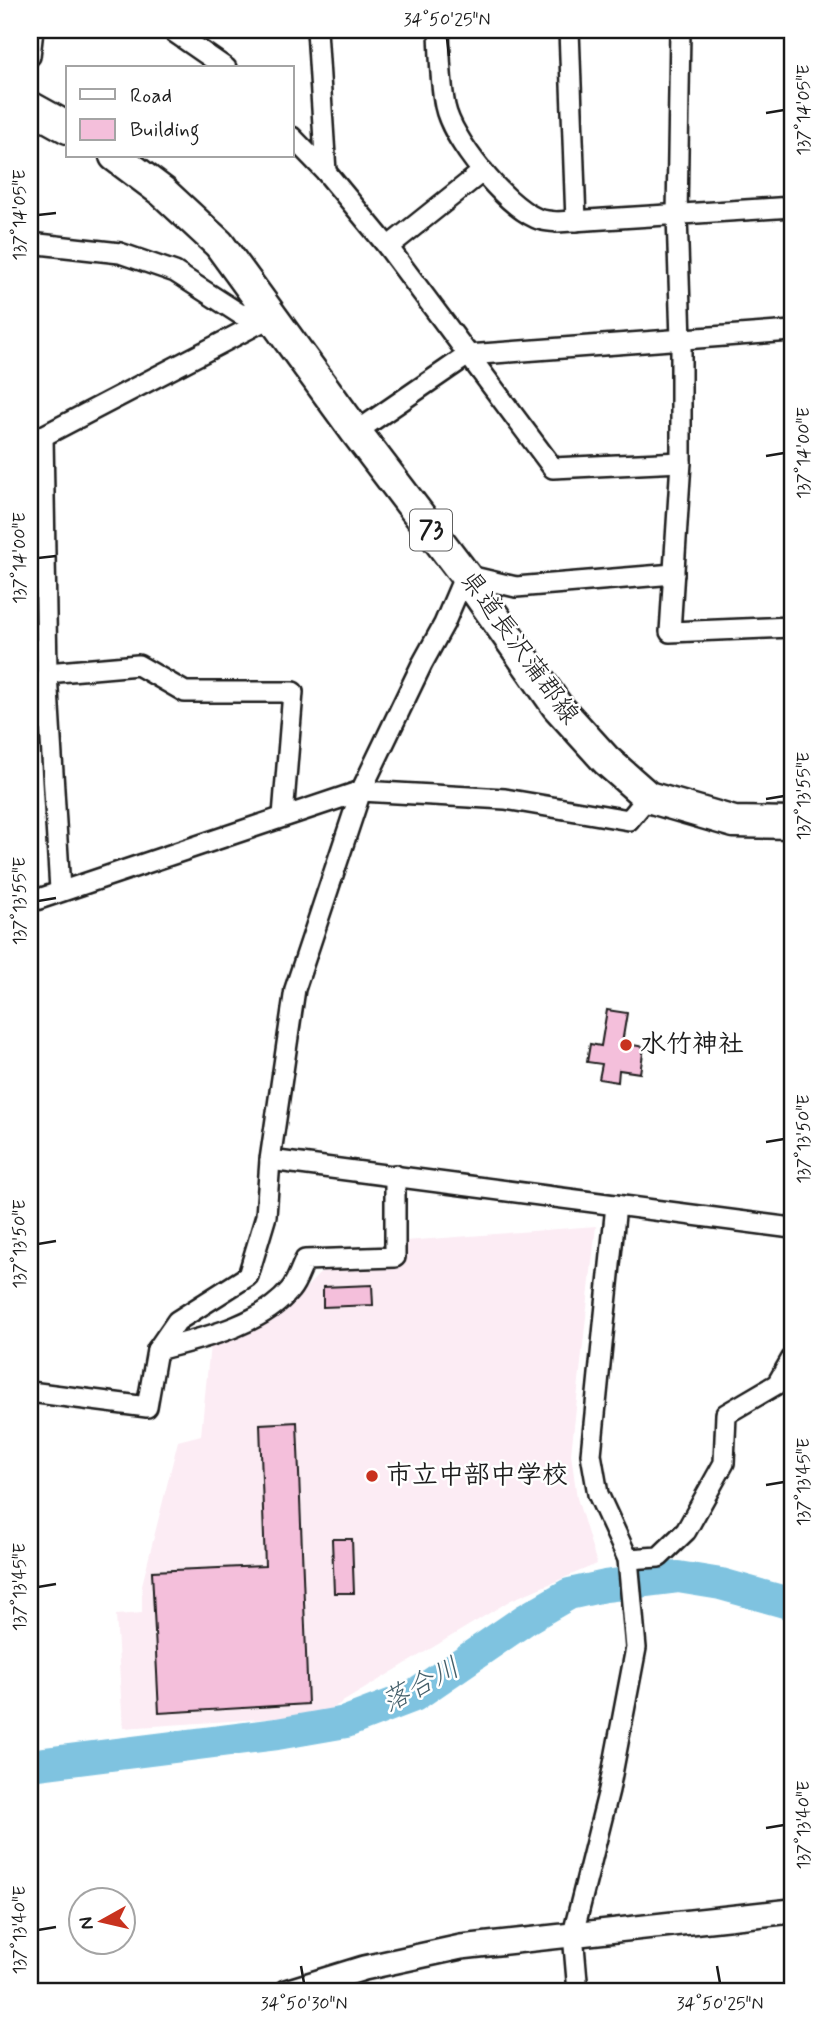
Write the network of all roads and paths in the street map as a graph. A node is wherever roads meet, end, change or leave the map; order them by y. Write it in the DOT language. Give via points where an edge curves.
graph roads {
  1 [pos="33,30"];
  2 [pos="171,30"];
  3 [pos="317,30"];
  4 [pos="439,30"];
  5 [pos="569,30"];
  6 [pos="680,30"];
  7 [pos="194,38"];
  8 [pos="30,56"];
  9 [pos="224,66"];
  10 [pos="30,107"];
  11 [pos="66,127"];
  12 [pos="294,139"];
  13 [pos="118,158"];
  14 [pos="483,171"];
  15 [pos="326,172"];
  16 [pos="792,207"];
  17 [pos="677,215"];
  18 [pos="576,221"];
  19 [pos="30,243"];
  20 [pos="388,247"];
  21 [pos="273,316"];
  22 [pos="792,331"];
  23 [pos="681,340"];
  24 [pos="468,355"];
  25 [pos="356,432"];
  26 [pos="37,439"];
  27 [pos="681,462"];
  28 [pos="674,574"];
  29 [pos="465,575"];
  30 [pos="792,626"];
  31 [pos="47,673"];
  32 [pos="361,791"];
  33 [pos="648,797"];
  34 [pos="283,816"];
  35 [pos="792,823"];
  36 [pos="60,890"];
  37 [pos="30,902"];
  38 [pos="270,1160"];
  39 [pos="395,1175"];
  40 [pos="616,1205"];
  41 [pos="792,1228"];
  42 [pos="157,1350"];
  43 [pos="792,1358"];
  44 [pos="30,1392"];
  45 [pos="628,1561"];
  46 [pos="792,1911"];
  47 [pos="573,1934"];
  48 [pos="286,1992"];
  49 [pos="578,1992"];
  1 -- 8 [label="street"];
  2 -- 7 [label="street"];
  3 -- 15 [label="street"];
  4 -- 14 [label="street" via="445,107 454,130"];
  5 -- 18 [label="street"];
  6 -- 17 [label="street"];
  7 -- 9 [label="street"];
  10 -- 11 [label="main road"];
  12 -- 15 [label="street"];
  13 -- 21 [label="main road, 県道長沢蒲郡線 / 73" via="219,244"];
  14 -- 18 [label="street" via="518,207 537,219"];
  14 -- 20 [label="street"];
  15 -- 20 [label="street"];
  16 -- 17 [label="street"];
  17 -- 18 [label="street"];
  17 -- 23 [label="street"];
  19 -- 21 [label="street" via="120,253 176,272 240,314"];
  20 -- 24 [label="street"];
  21 -- 25 [label="main road, 県道長沢蒲郡線 / 73"];
  21 -- 26 [label="street"];
  22 -- 23 [label="street"];
  23 -- 24 [label="street"];
  23 -- 27 [label="street"];
  24 -- 25 [label="street"];
  24 -- 27 [label="street" via="553,468"];
  25 -- 29 [label="main road, 県道長沢蒲郡線 / 73"];
  26 -- 31 [label="street"];
  27 -- 28 [label="street"];
  28 -- 29 [label="street" via="516,587"];
  28 -- 30 [label="street" via="670,632"];
  29 -- 32 [label="street"];
  29 -- 33 [label="main road, 県道長沢蒲郡線 / 73" via="557,706 606,760"];
  31 -- 34 [label="street" via="138,665 185,692 293,692"];
  31 -- 36 [label="street"];
  32 -- 33 [label="street" via="505,799 629,820"];
  32 -- 34 [label="street"];
  32 -- 38 [label="street" via="295,989"];
  33 -- 35 [label="main road, 県道長沢蒲郡線 / 73" via="734,821"];
  34 -- 36 [label="street"];
  36 -- 37 [label="street"];
  38 -- 39 [label="street"];
  38 -- 42 [label="street" via="266,1216 248,1276 177,1321"];
  39 -- 40 [label="street"];
  39 -- 42 [label="street" via="395,1257 304,1260 292,1288 275,1306 214,1335"];
  40 -- 41 [label="street"];
  40 -- 45 [label="street" via="592,1454 598,1494"];
  42 -- 44 [label="street" via="147,1407"];
  43 -- 45 [label="street" via="777,1384 726,1414 724,1463 687,1531 659,1557"];
  45 -- 47 [label="street" via="636,1648"];
  46 -- 47 [label="street"];
  47 -- 48 [label="street" via="461,1947 364,1968"];
  47 -- 49 [label="street"];
}
